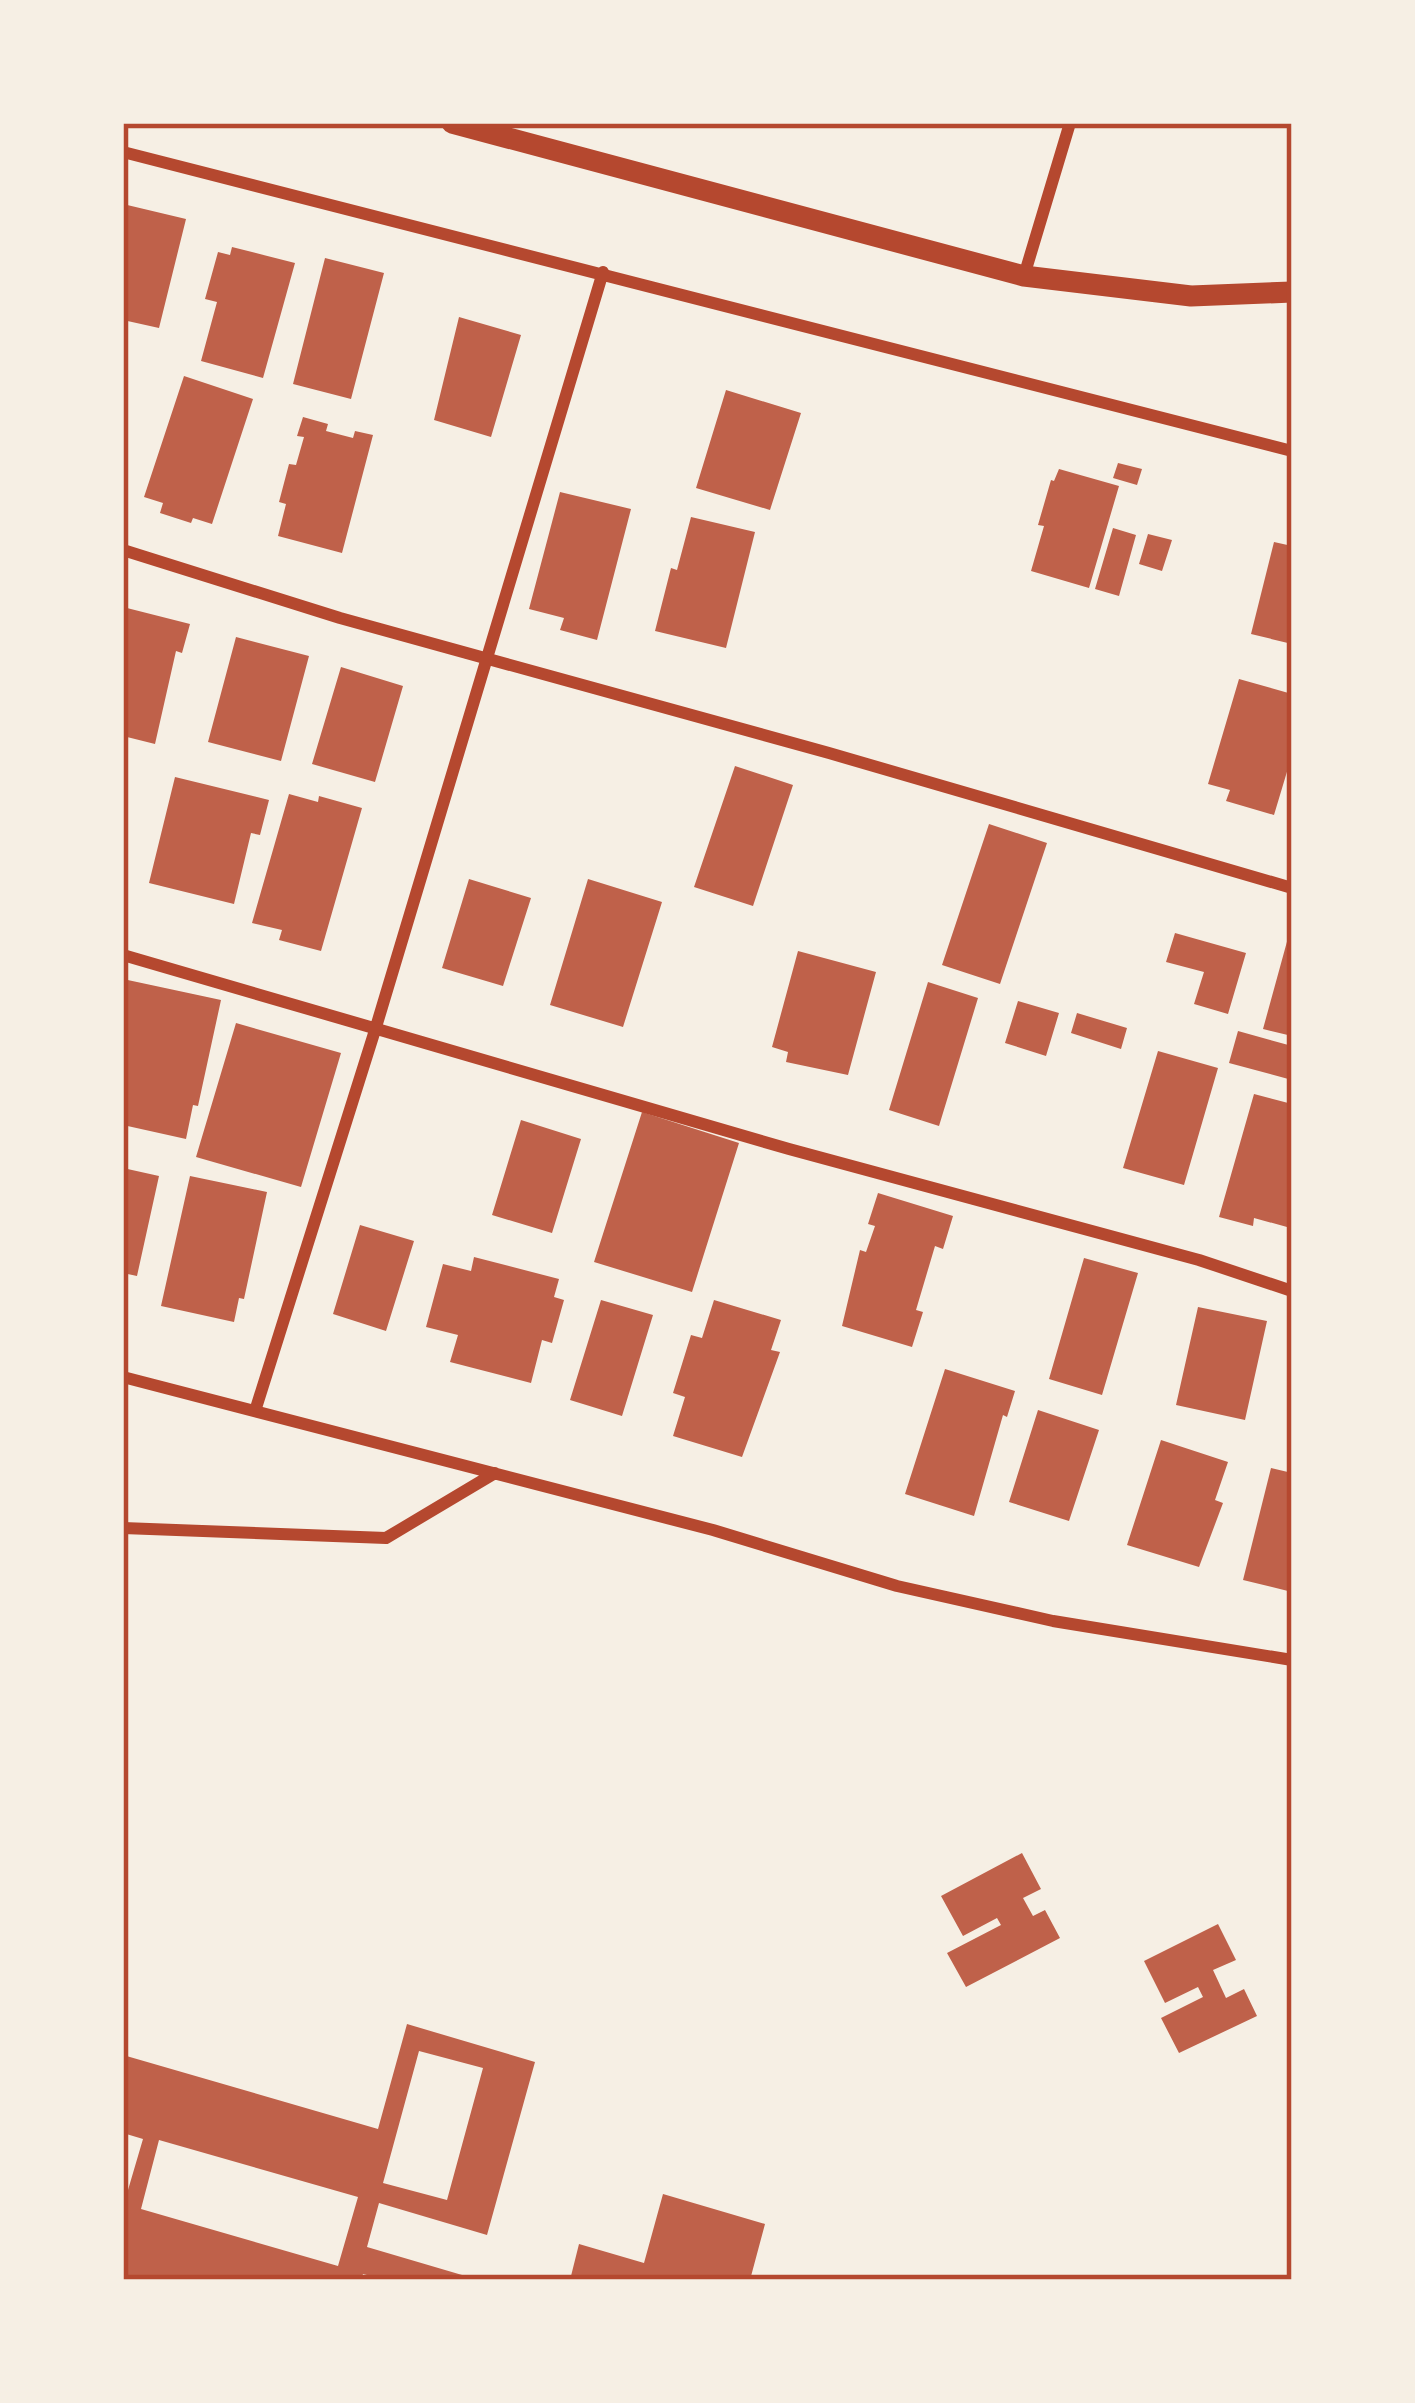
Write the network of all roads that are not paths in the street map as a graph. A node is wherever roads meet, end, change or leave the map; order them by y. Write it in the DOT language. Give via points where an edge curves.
graph roads {
  1 [pos="452,123"];
  2 [pos="1070,123"];
  3 [pos="123,152"];
  4 [pos="603,272"];
  5 [pos="1024,276"];
  6 [pos="1292,292"];
  7 [pos="1292,451"];
  8 [pos="123,550"];
  9 [pos="485,658"];
  10 [pos="1292,888"];
  11 [pos="123,956"];
  12 [pos="376,1028"];
  13 [pos="1292,1291"];
  14 [pos="123,1377"];
  15 [pos="256,1408"];
  16 [pos="495,1473"];
  17 [pos="123,1528"];
  18 [pos="1292,1660"];
  1 -- 5 [label="street"];
  2 -- 5 [label="street"];
  3 -- 4 [label="street"];
  4 -- 7 [label="street"];
  4 -- 9 [label="street"];
  5 -- 6 [label="street" via="1191,296"];
  8 -- 9 [label="street"];
  9 -- 10 [label="street"];
  9 -- 12 [label="street"];
  11 -- 12 [label="street"];
  12 -- 13 [label="street"];
  12 -- 15 [label="street"];
  14 -- 15 [label="street"];
  15 -- 16 [label="street"];
  16 -- 17 [label="street" via="386,1538"];
  16 -- 18 [label="street" via="897,1586"];
}
